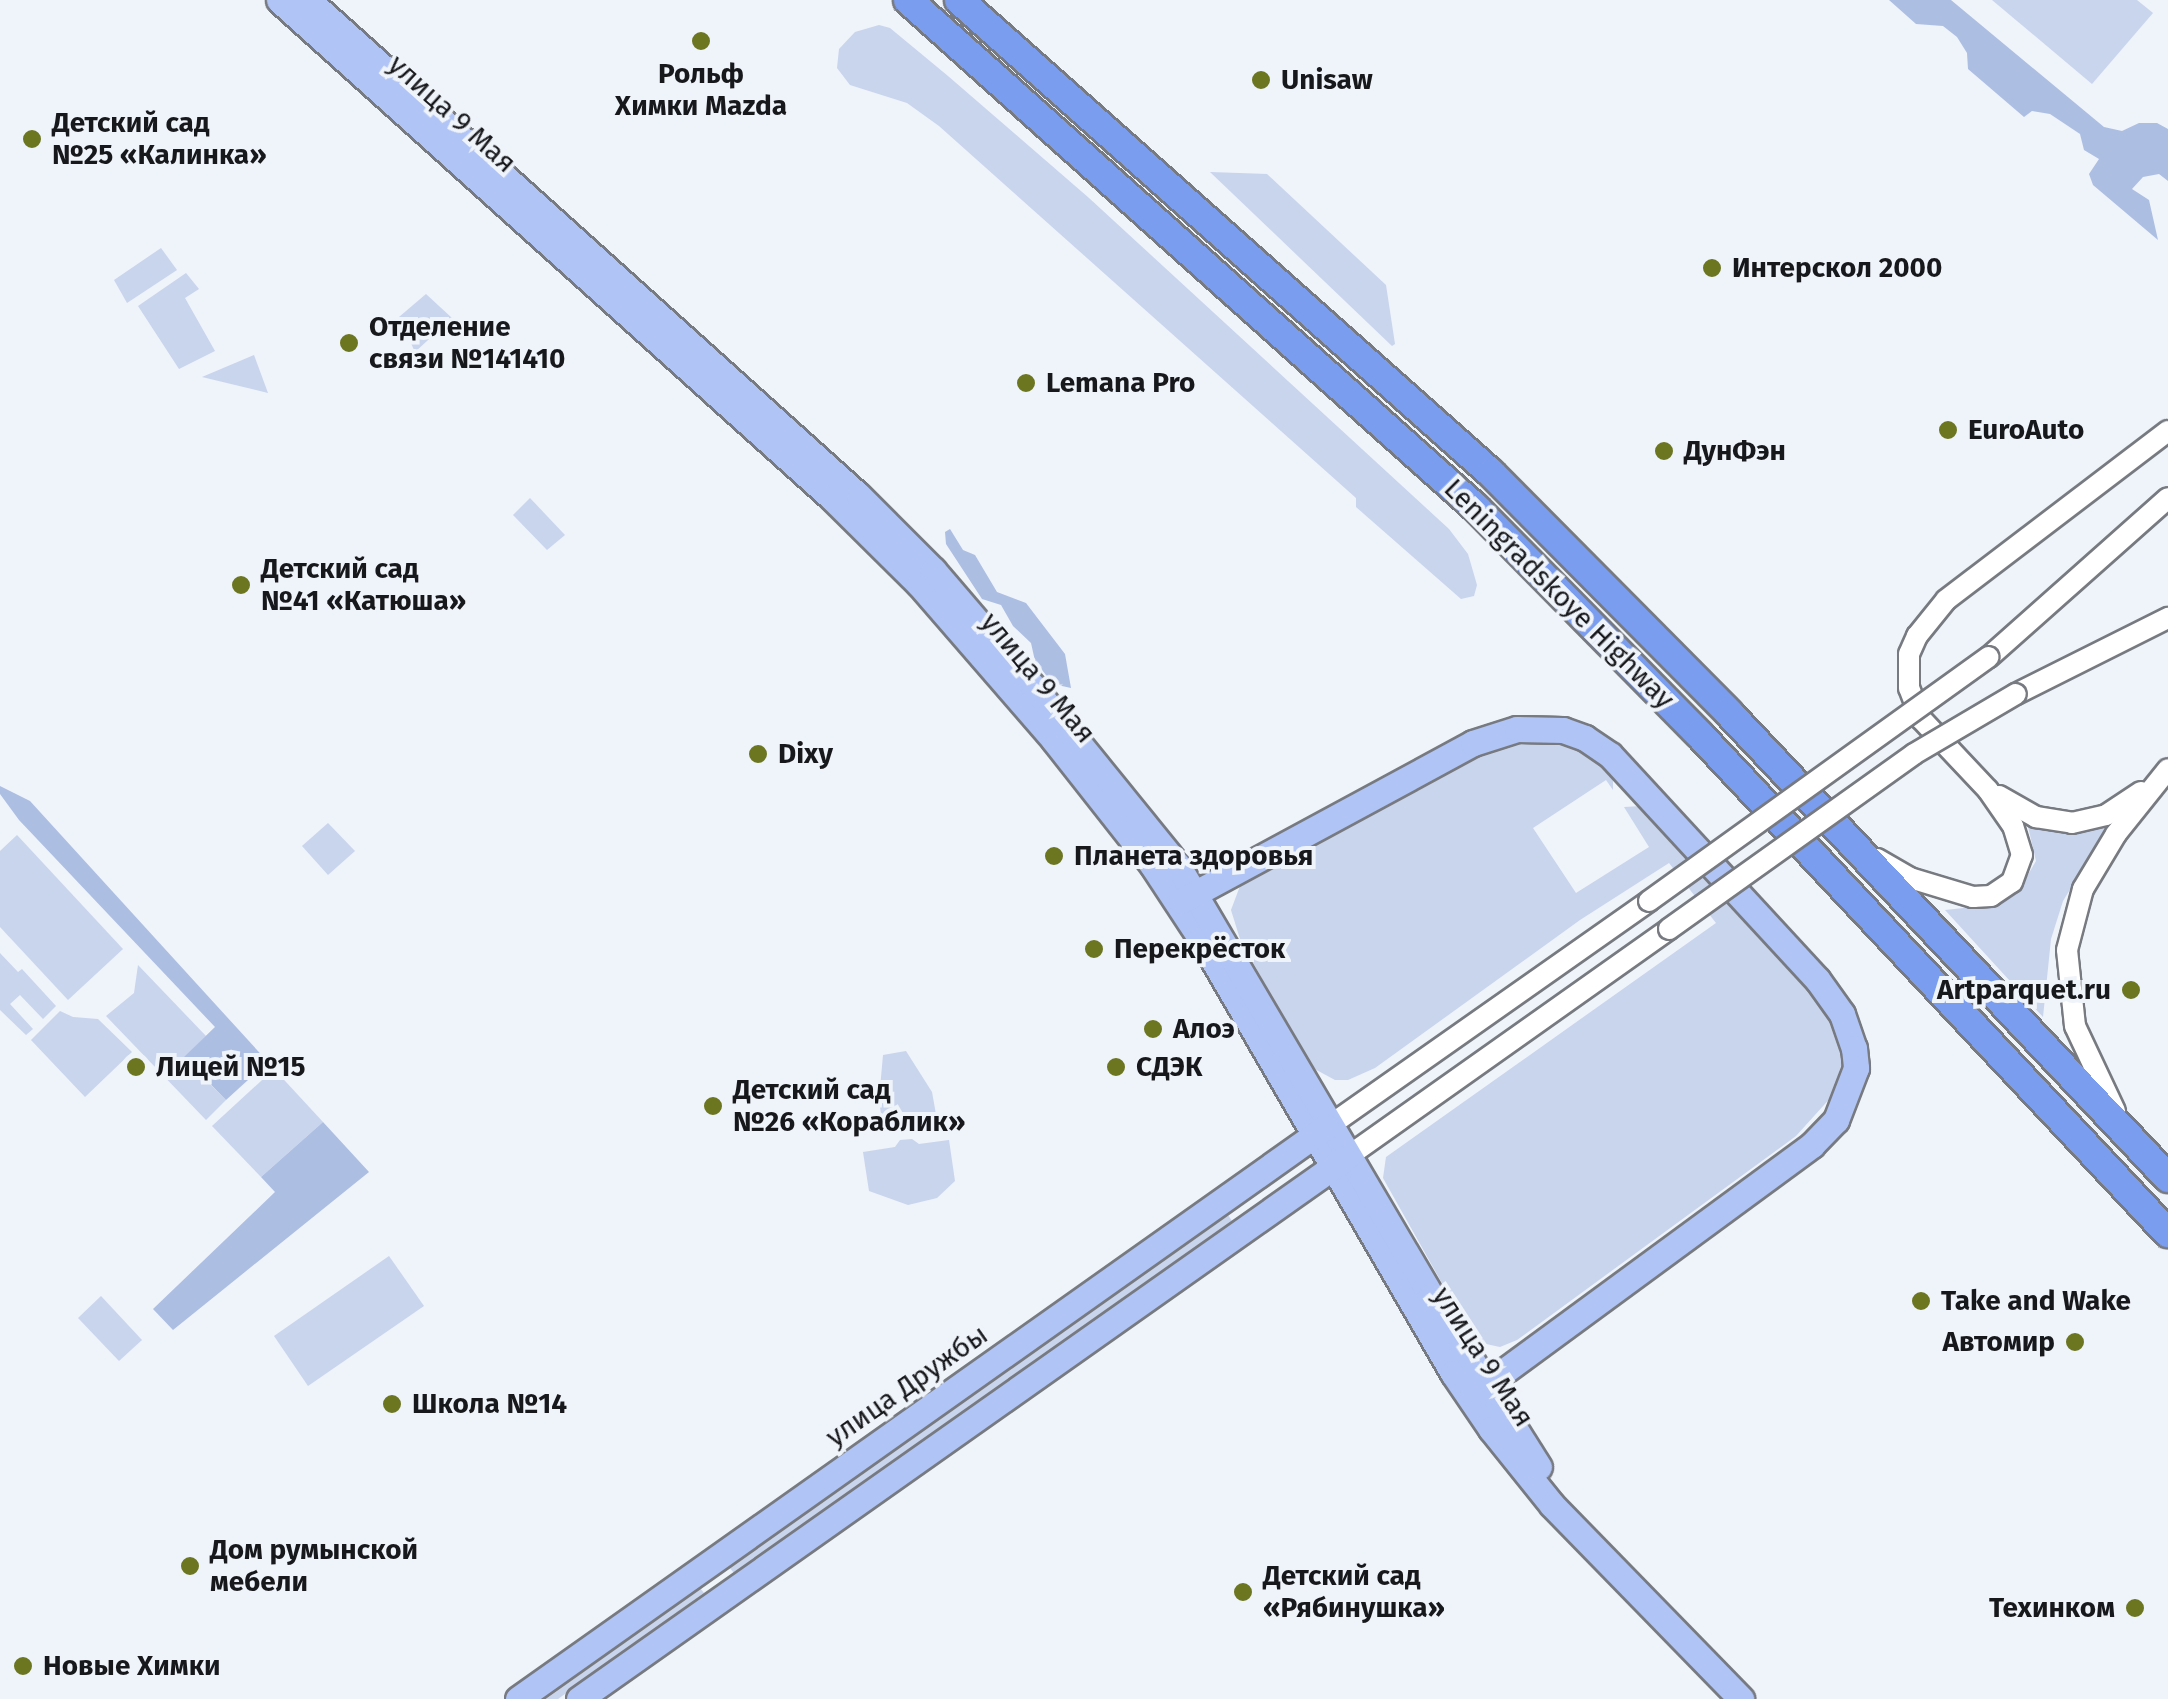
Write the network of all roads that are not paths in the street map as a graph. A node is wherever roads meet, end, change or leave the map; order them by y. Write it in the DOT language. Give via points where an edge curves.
graph roads {
  1 [pos="279,0"];
  2 [pos="308,0"];
  3 [pos="908,0"];
  4 [pos="958,0"];
  5 [pos="2168,431"];
  6 [pos="2168,498"];
  7 [pos="2168,618"];
  8 [pos="2165,773"];
  9 [pos="1988,790"];
  10 [pos="1849,844"];
  11 [pos="1186,898"];
  12 [pos="1324,1129"];
  13 [pos="2131,1140"];
  14 [pos="1342,1161"];
  15 [pos="2168,1178"];
  16 [pos="2168,1232"];
  17 [pos="1477,1391"];
  18 [pos="518,1699"];
  19 [pos="580,1699"];
  20 [pos="1741,1699"];
  1 -- 11 [label="main road, улица 9 Мая" via="748,420 919,584"];
  2 -- 11 [label="main road, улица 9 Мая" via="712,359 933,570 1124,797"];
  3 -- 16 [label="highway, Leningradskoye Highway" via="1488,520"];
  4 -- 10 [label="highway, Leningradskoye Highway" via="1491,473"];
  5 -- 9 [label="street" via="1946,600 1916,636 1907,670 1914,704 1933,736"];
  6 -- 12 [label="street, bridge" via="1989,657"];
  7 -- 14 [label="street, bridge" via="1914,754"];
  8 -- 9 [label="street" via="2106,815 2072,823 2036,816"];
  8 -- 13 [label="street" via="2116,834 2084,889 2068,950 2076,1026"];
  9 -- 10 [label="street" via="2013,826 2022,855 2005,890 1973,897 1946,892"];
  10 -- 13 [label="highway, Leningradskoye Highway"];
  11 -- 12 [label="main road, улица 9 Мая"];
  11 -- 17 [label="main road" via="1473,743 1516,728 1563,730 1610,755 1842,1014 1856,1068 1836,1120 1812,1146"];
  12 -- 14 [label="main road, улица 9 Мая"];
  12 -- 18 [label="main road, улица Дружбы"];
  13 -- 15 [label="highway, Leningradskoye Highway"];
  14 -- 17 [label="main road, улица 9 Мая"];
  14 -- 19 [label="main road"];
  17 -- 20 [label="main road, улица 9 Мая" via="1533,1483"];
}
